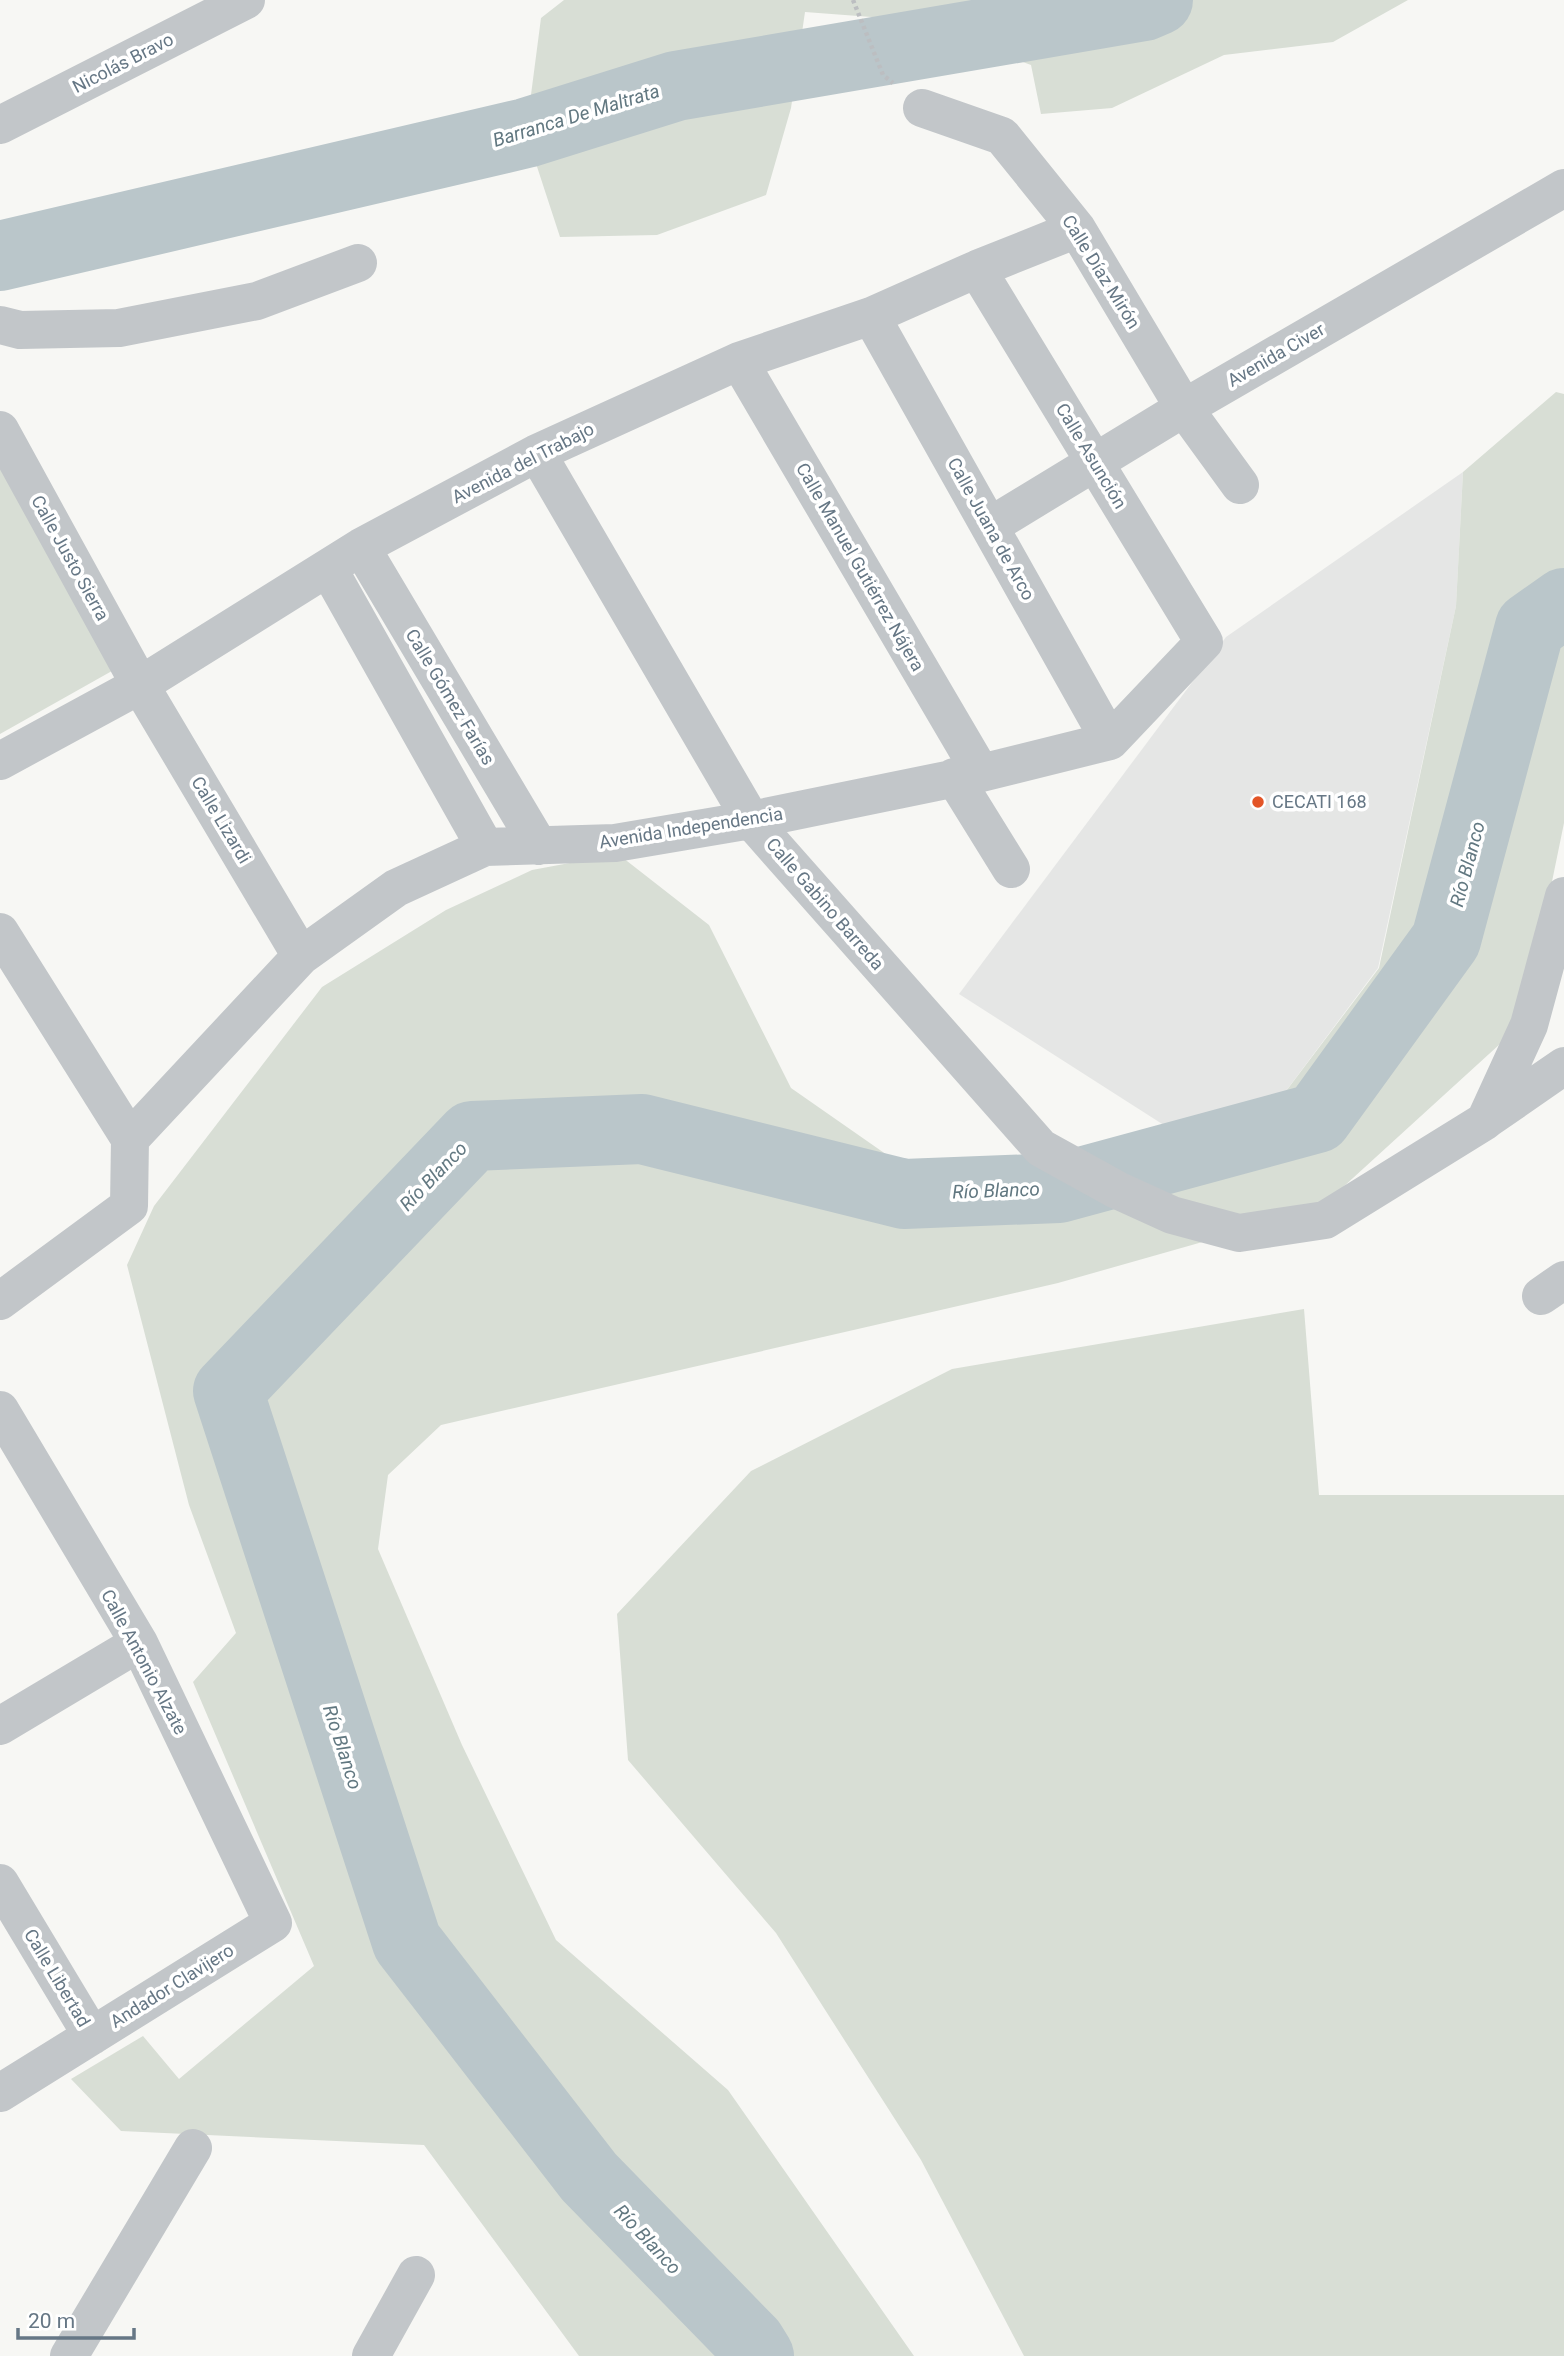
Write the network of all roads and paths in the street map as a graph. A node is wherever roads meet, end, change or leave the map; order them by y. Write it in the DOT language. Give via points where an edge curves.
graph roads {
  1 [pos="246,0"];
  2 [pos="853,0"];
  3 [pos="883,75"];
  4 [pos="922,107"];
  5 [pos="0,125"];
  6 [pos="1564,188"];
  7 [pos="1077,229"];
  8 [pos="358,263"];
  9 [pos="977,269"];
  10 [pos="872,316"];
  11 [pos="0,325"];
  12 [pos="739,361"];
  13 [pos="1184,408"];
  14 [pos="0,430"];
  15 [pos="537,453"];
  16 [pos="1095,462"];
  17 [pos="1240,485"];
  18 [pos="990,526"];
  19 [pos="361,547"];
  20 [pos="328,568"];
  21 [pos="140,685"];
  22 [pos="1110,741"];
  23 [pos="0,761"];
  24 [pos="967,775"];
  25 [pos="751,820"];
  26 [pos="539,846"];
  27 [pos="485,847"];
  28 [pos="1011,869"];
  29 [pos="1564,896"];
  30 [pos="0,932"];
  31 [pos="301,956"];
  32 [pos="1564,1066"];
  33 [pos="1485,1121"];
  34 [pos="130,1139"];
  35 [pos="0,1301"];
  36 [pos="0,1410"];
  37 [pos="139,1643"];
  38 [pos="0,1726"];
  39 [pos="0,1883"];
  40 [pos="273,1923"];
  41 [pos="92,2036"];
  42 [pos="0,2093"];
  43 [pos="193,2148"];
  44 [pos="416,2275"];
  45 [pos="69,2356"];
  46 [pos="371,2356"];
  1 -- 5 [label="street, Nicolás Bravo"];
  2 -- 3 [label="path"];
  4 -- 7 [label="street, Calle Díaz Mirón" via="1002,136"];
  6 -- 13 [label="street, Avenida Civer"];
  7 -- 9 [label="street, Avenida del Trabajo"];
  7 -- 13 [label="street, Calle Díaz Mirón"];
  8 -- 11 [label="street" via="257,301 119,328 20,330"];
  9 -- 10 [label="street, Avenida del Trabajo"];
  9 -- 16 [label="street, Calle Asunción"];
  10 -- 12 [label="street, Avenida del Trabajo"];
  10 -- 18 [label="street, Calle Juana de Arco"];
  12 -- 15 [label="street, Avenida del Trabajo"];
  12 -- 24 [label="street, Calle Manuel Gutiérrez Nájera"];
  13 -- 16 [label="street, Avenida Civer"];
  13 -- 17 [label="street, Calle Díaz Mirón"];
  14 -- 21 [label="street, Calle Justo Sierra"];
  15 -- 19 [label="street, Avenida del Trabajo"];
  15 -- 25 [label="street, Calle Gabino Barreda"];
  16 -- 18 [label="street, Avenida Civer"];
  16 -- 22 [label="street, Calle Asunción" via="1204,642"];
  18 -- 22 [label="street, Calle Juana de Arco"];
  19 -- 20 [label="street, Avenida del Trabajo"];
  19 -- 26 [label="street, Calle Gómez Farías"];
  20 -- 21 [label="street, Avenida del Trabajo"];
  20 -- 27 [label="street"];
  21 -- 23 [label="street, Avenida del Trabajo"];
  21 -- 31 [label="street, Calle Lizardi"];
  22 -- 24 [label="street, Avenida Independencia"];
  24 -- 25 [label="street, Avenida Independencia"];
  24 -- 28 [label="street, Calle Manuel Gutiérrez Nájera"];
  25 -- 26 [label="street, Avenida Independencia" via="615,843"];
  25 -- 33 [label="street, Calle Gabino Barreda" via="1041,1148 1172,1215 1239,1233 1325,1220"];
  26 -- 27 [label="street, Avenida Independencia"];
  27 -- 31 [label="street, Avenida Independencia" via="396,888"];
  29 -- 33 [label="street" via="1529,1025"];
  30 -- 34 [label="street"];
  31 -- 34 [label="street, Avenida Independencia"];
  32 -- 33 [label="street, Calle Gabino Barreda"];
  34 -- 35 [label="street" via="129,1206"];
  36 -- 37 [label="street, Calle Antonio Alzate"];
  37 -- 38 [label="street"];
  37 -- 40 [label="street, Calle Antonio Alzate"];
  39 -- 41 [label="street, Calle Libertad"];
  40 -- 41 [label="street, Andador Clavijero"];
  41 -- 42 [label="street, Andador Clavijero"];
  43 -- 45 [label="street"];
  44 -- 46 [label="street"];
}
